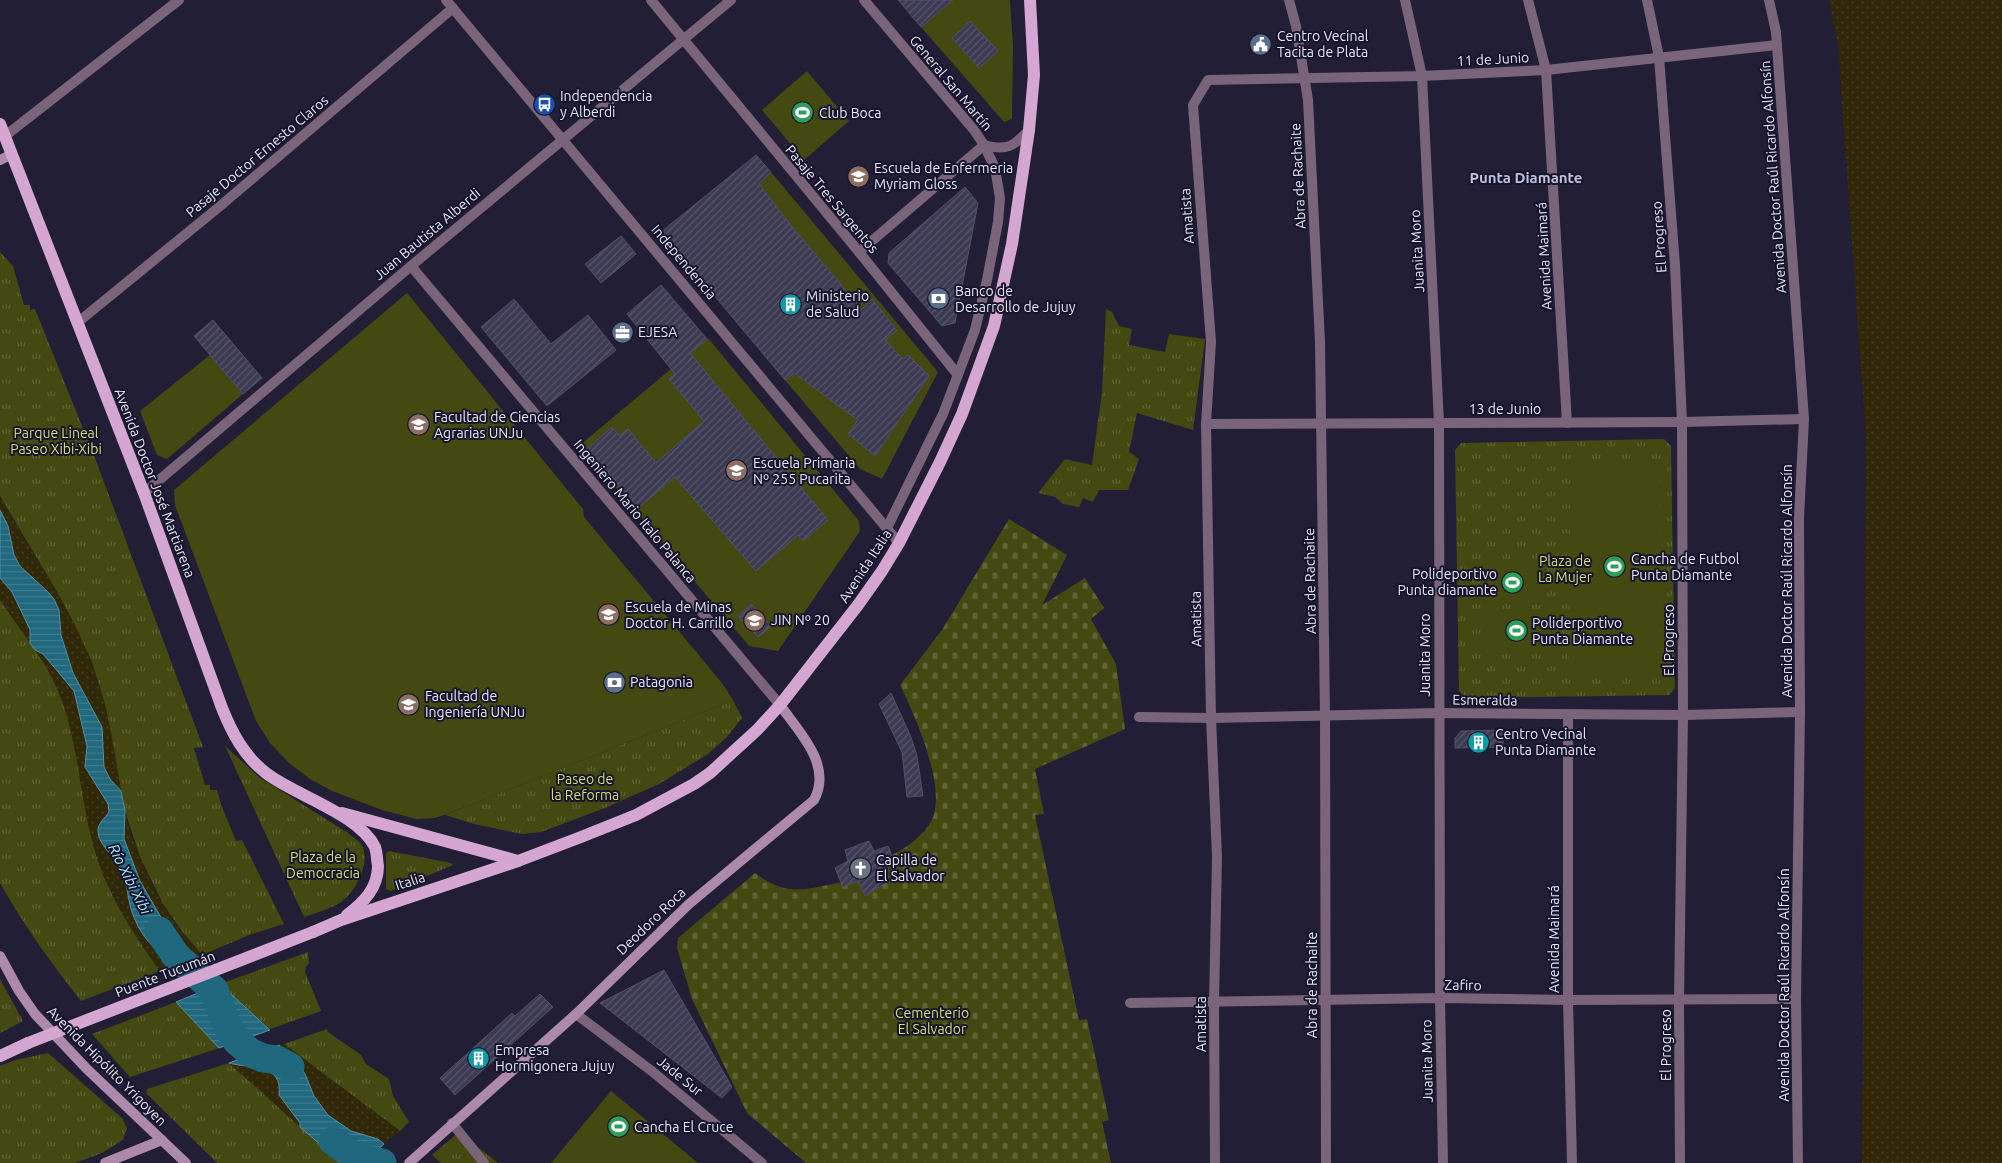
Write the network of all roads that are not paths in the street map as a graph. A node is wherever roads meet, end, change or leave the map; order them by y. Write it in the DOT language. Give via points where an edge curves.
graph roads {
  1 [pos="179,0"];
  2 [pos="651,0"];
  3 [pos="731,0"];
  4 [pos="864,0"];
  5 [pos="1030,0"];
  6 [pos="1289,0"];
  7 [pos="1405,0"];
  8 [pos="1528,0"];
  9 [pos="1646,0"];
  10 [pos="1769,0"];
  11 [pos="449,4"];
  12 [pos="684,41"];
  13 [pos="1777,45"];
  14 [pos="1659,57"];
  15 [pos="1546,70"];
  16 [pos="1422,76"];
  17 [pos="1304,79"];
  18 [pos="1208,80"];
  19 [pos="0,124"];
  20 [pos="1029,130"];
  21 [pos="3,138"];
  22 [pos="563,138"];
  23 [pos="984,145"];
  24 [pos="12,154"];
  25 [pos="0,160"];
  26 [pos="859,252"];
  27 [pos="411,266"];
  28 [pos="78,323"];
  29 [pos="958,375"];
  30 [pos="1804,418"];
  31 [pos="1682,422"];
  32 [pos="1322,423"];
  33 [pos="1439,423"];
  34 [pos="1567,423"];
  35 [pos="1206,424"];
  36 [pos="144,493"];
  37 [pos="887,528"];
  38 [pos="898,543"];
  39 [pos="780,705"];
  40 [pos="1800,712"];
  41 [pos="1439,713"];
  42 [pos="1326,715"];
  43 [pos="1568,715"];
  44 [pos="1683,715"];
  45 [pos="1139,717"];
  46 [pos="1211,718"];
  47 [pos="333,810"];
  48 [pos="518,861"];
  49 [pos="342,920"];
  50 [pos="313,932"];
  51 [pos="0,956"];
  52 [pos="1440,998"];
  53 [pos="1796,999"];
  54 [pos="1325,1000"];
  55 [pos="1568,1000"];
  56 [pos="1680,1000"];
  57 [pos="1130,1003"];
  58 [pos="1214,1003"];
  59 [pos="576,1014"];
  60 [pos="28,1044"];
  61 [pos="0,1049"];
  62 [pos="0,1056"];
  63 [pos="452,1123"];
  64 [pos="162,1140"];
  65 [pos="105,1163"];
  66 [pos="186,1163"];
  67 [pos="408,1163"];
  68 [pos="484,1163"];
  69 [pos="762,1163"];
  70 [pos="1215,1163"];
  71 [pos="1326,1163"];
  72 [pos="1443,1163"];
  73 [pos="1572,1163"];
  74 [pos="1680,1163"];
  75 [pos="1798,1163"];
  1 -- 21 [label="street"];
  2 -- 12 [label="street, Pasaje Tres Sargentos"];
  3 -- 12 [label="street, Juan Bautista Alberdi"];
  4 -- 23 [label="street, General San Martín"];
  5 -- 20 [label="main road, Avenida Italia" via="1034,75"];
  6 -- 17 [label="street, Abra de Rachaite"];
  7 -- 16 [label="street, Juanita Moro"];
  8 -- 15 [label="street, Avenida Maimará"];
  9 -- 14 [label="street, El Progreso"];
  10 -- 13 [label="street, Avenida Doctor Raúl Ricardo Alfonsín"];
  11 -- 22 [label="street, Independencia"];
  11 -- 28 [label="street, Pasaje Doctor Ernesto Claros" via="219,208"];
  12 -- 22 [label="street, Juan Bautista Alberdi"];
  12 -- 26 [label="street, Pasaje Tres Sargentos"];
  13 -- 14 [label="street, 11 de Junio"];
  13 -- 30 [label="street, Avenida Doctor Raúl Ricardo Alfonsín"];
  14 -- 15 [label="street, 11 de Junio"];
  14 -- 31 [label="street, El Progreso" via="1675,265"];
  15 -- 16 [label="street, 11 de Junio"];
  15 -- 34 [label="street, Avenida Maimará"];
  16 -- 17 [label="street, 11 de Junio"];
  16 -- 33 [label="street, Juanita Moro"];
  17 -- 18 [label="street, 11 de Junio"];
  17 -- 32 [label="street, Abra de Rachaite" via="1308,100"];
  18 -- 35 [label="street, Amatista" via="1193,105 1211,342"];
  19 -- 21 [label="main road, Avenida Doctor José Martiarena"];
  20 -- 23 [label="street, General San Martín" via="1010,147"];
  20 -- 38 [label="main road, Avenida Italia" via="1012,244 994,326 962,414"];
  21 -- 24 [label="main road, Avenida Doctor José Martiarena"];
  22 -- 27 [label="street, Juan Bautista Alberdi"];
  22 -- 37 [label="street, Independencia"];
  23 -- 26 [label="street"];
  23 -- 29 [label="street, Avenida Italia" via="995,168 1000,198 998,222 975,330"];
  24 -- 25 [label="street"];
  24 -- 28 [label="main road, Avenida Doctor José Martiarena"];
  26 -- 29 [label="street, Pasaje Tres Sargentos"];
  27 -- 36 [label="street, Juan Bautista Alberdi"];
  27 -- 39 [label="street, Ingeniero Mario Italo Palanca"];
  28 -- 36 [label="main road, Avenida Doctor José Martiarena"];
  29 -- 37 [label="street, Avenida Italia" via="943,414"];
  30 -- 31 [label="street, 13 de Junio"];
  30 -- 40 [label="street, Avenida Doctor Raúl Ricardo Alfonsín" via="1799,518"];
  31 -- 34 [label="street, 13 de Junio"];
  31 -- 44 [label="street, El Progreso"];
  32 -- 33 [label="street, 13 de Junio"];
  32 -- 35 [label="street, 13 de Junio"];
  32 -- 42 [label="street, Abra de Rachaite"];
  33 -- 34 [label="street, 13 de Junio"];
  33 -- 41 [label="street, Juanita Moro"];
  35 -- 46 [label="street, Amatista"];
  36 -- 47 [label="main road, Avenida Doctor José Martiarena" via="236,741 265,772"];
  37 -- 38 [label="street, Independencia"];
  38 -- 39 [label="main road, Avenida Italia" via="858,605"];
  39 -- 48 [label="main road, Avenida Italia" via="734,753 666,801"];
  39 -- 59 [label="street, Deodoro Roca" via="817,761 820,784 814,800 689,904"];
  40 -- 44 [label="street, Esmeralda"];
  40 -- 53 [label="street, Avenida Doctor Raúl Ricardo Alfonsín"];
  41 -- 42 [label="street, Esmeralda"];
  41 -- 43 [label="street, Esmeralda"];
  41 -- 52 [label="street, Juanita Moro"];
  42 -- 46 [label="street, Esmeralda"];
  42 -- 54 [label="street, Abra de Rachaite"];
  43 -- 44 [label="street, Esmeralda"];
  43 -- 55 [label="street, Avenida Maimará"];
  44 -- 56 [label="street, El Progreso"];
  45 -- 46 [label="street, Esmeralda"];
  46 -- 58 [label="street, Amatista" via="1217,857"];
  47 -- 48 [label="main road"];
  47 -- 49 [label="main road" via="370,840 378,864 375,884 368,897"];
  48 -- 49 [label="main road, Italia"];
  49 -- 50 [label="main road, Italia"];
  50 -- 60 [label="main road, Puente Tucumán, bridge"];
  51 -- 64 [label="street, Avenida Hipólito Yrigoyen" via="35,1014"];
  52 -- 54 [label="street, Zafiro"];
  52 -- 55 [label="street, Zafiro"];
  52 -- 72 [label="street, Juanita Moro"];
  53 -- 56 [label="street, Zafiro"];
  53 -- 75 [label="street, Avenida Doctor Raúl Ricardo Alfonsín"];
  54 -- 58 [label="street, Zafiro"];
  54 -- 71 [label="street, Abra de Rachaite"];
  55 -- 56 [label="street, Zafiro"];
  55 -- 73 [label="street, Avenida Maimará"];
  56 -- 74 [label="street, El Progreso"];
  57 -- 58 [label="street, Zafiro"];
  58 -- 70 [label="street, Amatista"];
  59 -- 63 [label="street, Deodoro Roca"];
  59 -- 69 [label="street, Jade Sur" via="653,1072"];
  60 -- 61 [label="main road"];
  60 -- 62 [label="main road"];
  63 -- 67 [label="street, Deodoro Roca"];
  63 -- 68 [label="street"];
  64 -- 65 [label="street"];
  64 -- 66 [label="street, Avenida Hipólito Yrigoyen"];
}
